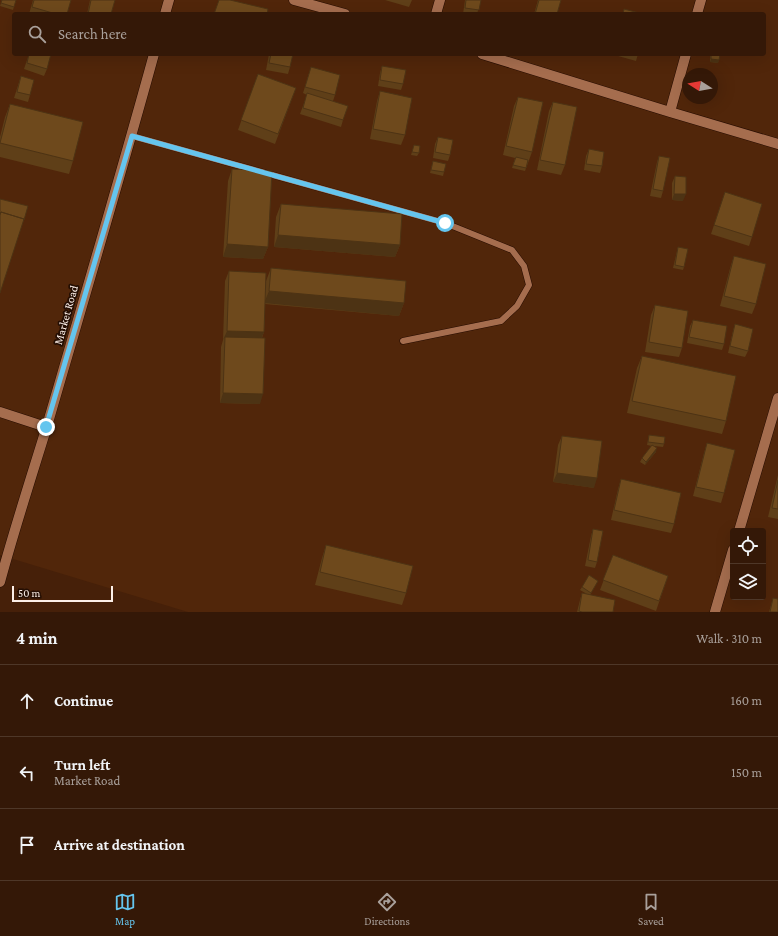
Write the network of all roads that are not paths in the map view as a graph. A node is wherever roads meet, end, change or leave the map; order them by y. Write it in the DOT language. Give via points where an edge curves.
graph roads {
  1 [pos="169,0"];
  2 [pos="294,0"];
  3 [pos="440,0"];
  4 [pos="701,0"];
  5 [pos="166,12"];
  6 [pos="338,12"];
  7 [pos="437,12"];
  8 [pos="698,12"];
  9 [pos="153,56"];
  10 [pos="488,56"];
  11 [pos="685,56"];
  12 [pos="670,112"];
  13 [pos="132,136"];
  14 [pos="778,144"];
  15 [pos="403,340"];
  16 [pos="778,398"];
  17 [pos="0,412"];
  18 [pos="46,427"];
  19 [pos="740,528"];
  20 [pos="5,546"];
  21 [pos="730,560"];
  22 [pos="0,582"];
  23 [pos="715,612"];
  1 -- 5 [label="street"];
  2 -- 6 [label="street"];
  3 -- 7 [label="street"];
  4 -- 8 [label="street"];
  9 -- 13 [label="street, Market Road"];
  10 -- 12 [label="street"];
  11 -- 12 [label="street"];
  12 -- 14 [label="street"];
  13 -- 15 [label="lane" via="445,223 512,250 524,266 529,285 517,306 501,321"];
  13 -- 18 [label="street, Market Road"];
  16 -- 19 [label="street"];
  17 -- 18 [label="street"];
  18 -- 20 [label="street, Market Road"];
  20 -- 22 [label="street, Market Road"];
  21 -- 23 [label="street"];
}
